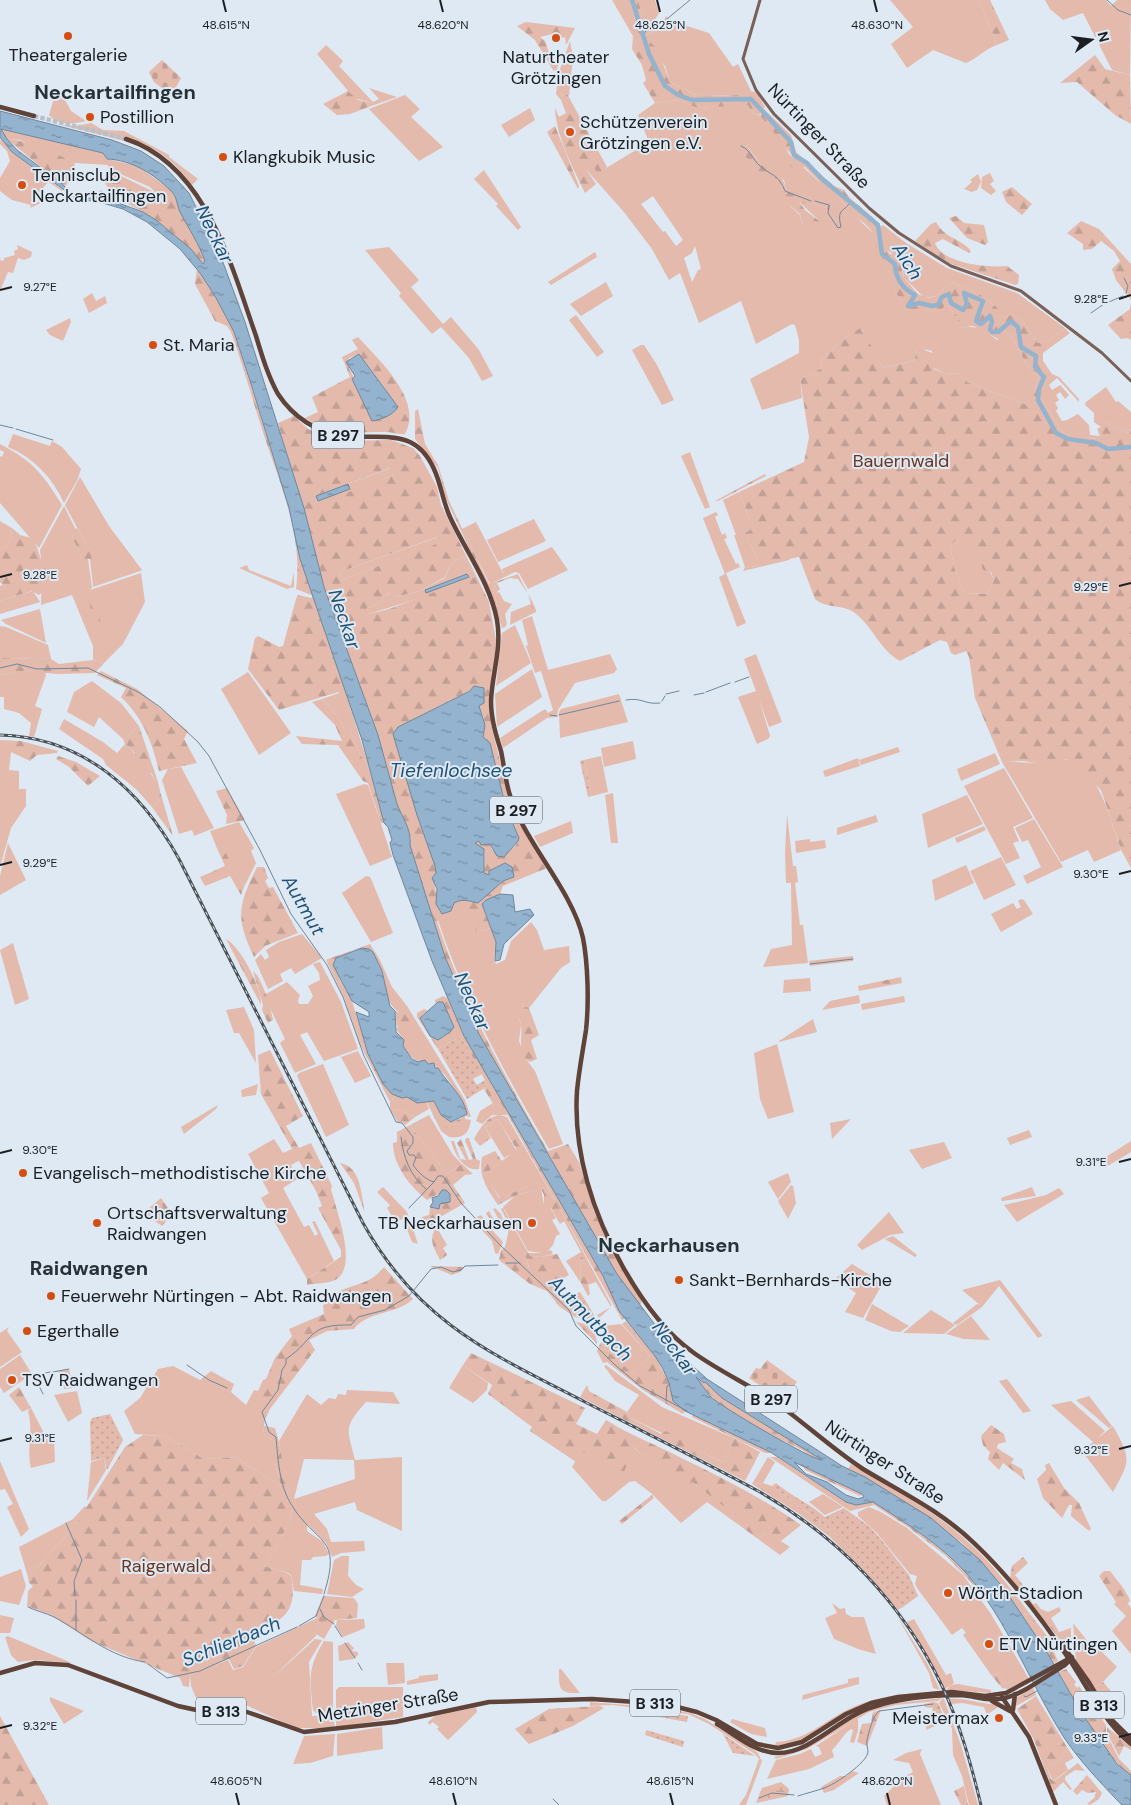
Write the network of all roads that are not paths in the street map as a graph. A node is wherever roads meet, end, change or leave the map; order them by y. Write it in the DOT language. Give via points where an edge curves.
graph roads {
  1 [pos="760,0"];
  2 [pos="0,107"];
  3 [pos="34,116"];
  4 [pos="126,139"];
  5 [pos="1131,381"];
  6 [pos="1051,1634"];
  7 [pos="1062,1649"];
  8 [pos="1070,1659"];
  9 [pos="1064,1663"];
  10 [pos="0,1673"];
  11 [pos="1078,1673"];
  12 [pos="1020,1689"];
  13 [pos="1015,1694"];
  14 [pos="1095,1696"];
  15 [pos="1003,1697"];
  16 [pos="991,1700"];
  17 [pos="1011,1711"];
  18 [pos="701,1714"];
  19 [pos="1131,1738"];
  20 [pos="1131,1744"];
  21 [pos="1056,1805"];
  1 -- 5 [label="main road, Nürtinger Straße" via="743,57 756,90 774,114 869,208 911,242 950,266 1021,291 1102,353"];
  2 -- 3 [label="main road"];
  4 -- 6 [label="main road, Nürtinger Straße / B 297" via="163,157 195,192 230,267 270,377 291,410 307,423 334,434 353,437 388,435 407,441 421,450 432,464 450,516 489,596 498,630 491,708 509,793 574,914 583,939 586,1023 576,1110 584,1168 598,1214 619,1260 641,1296 679,1341 698,1356 782,1407 852,1462 957,1527 989,1559"];
  6 -- 7 [label="main road, Nürtinger Straße / B 297"];
  6 -- 8 [label="main road, Nürtinger Straße / B 297"];
  7 -- 8 [label="main road, Nürtinger Straße / B 297"];
  7 -- 9 [label="main road"];
  8 -- 9 [label="main road"];
  8 -- 11 [label="main road, B 313"];
  8 -- 14 [label="main road, B 313"];
  9 -- 11 [label="main road, B 313"];
  9 -- 12 [label="main road"];
  10 -- 18 [label="main road, Metzinger Straße / B 313" via="35,1663 68,1665 188,1709 247,1712 304,1732 395,1722 489,1702 606,1700 674,1706"];
  11 -- 14 [label="main road, B 313"];
  12 -- 13 [label="main road"];
  12 -- 15 [label="main road"];
  13 -- 15 [label="main road, B 313"];
  13 -- 17 [label="main road"];
  14 -- 19 [label="main road, B 313" via="1111,1719"];
  14 -- 20 [label="main road, B 313" via="1111,1725"];
  15 -- 16 [label="main road, B 313"];
  15 -- 17 [label="main road"];
  15 -- 18 [label="main road, Metzinger Straße / B 313" via="952,1692 877,1701 846,1714 802,1742 783,1748 757,1744"];
  16 -- 17 [label="main road"];
  16 -- 18 [label="main road, Metzinger Straße / B 313" via="956,1695 884,1703 849,1717 804,1747 777,1753 755,1748"];
  17 -- 21 [label="main road" via="1033,1745"];
}
